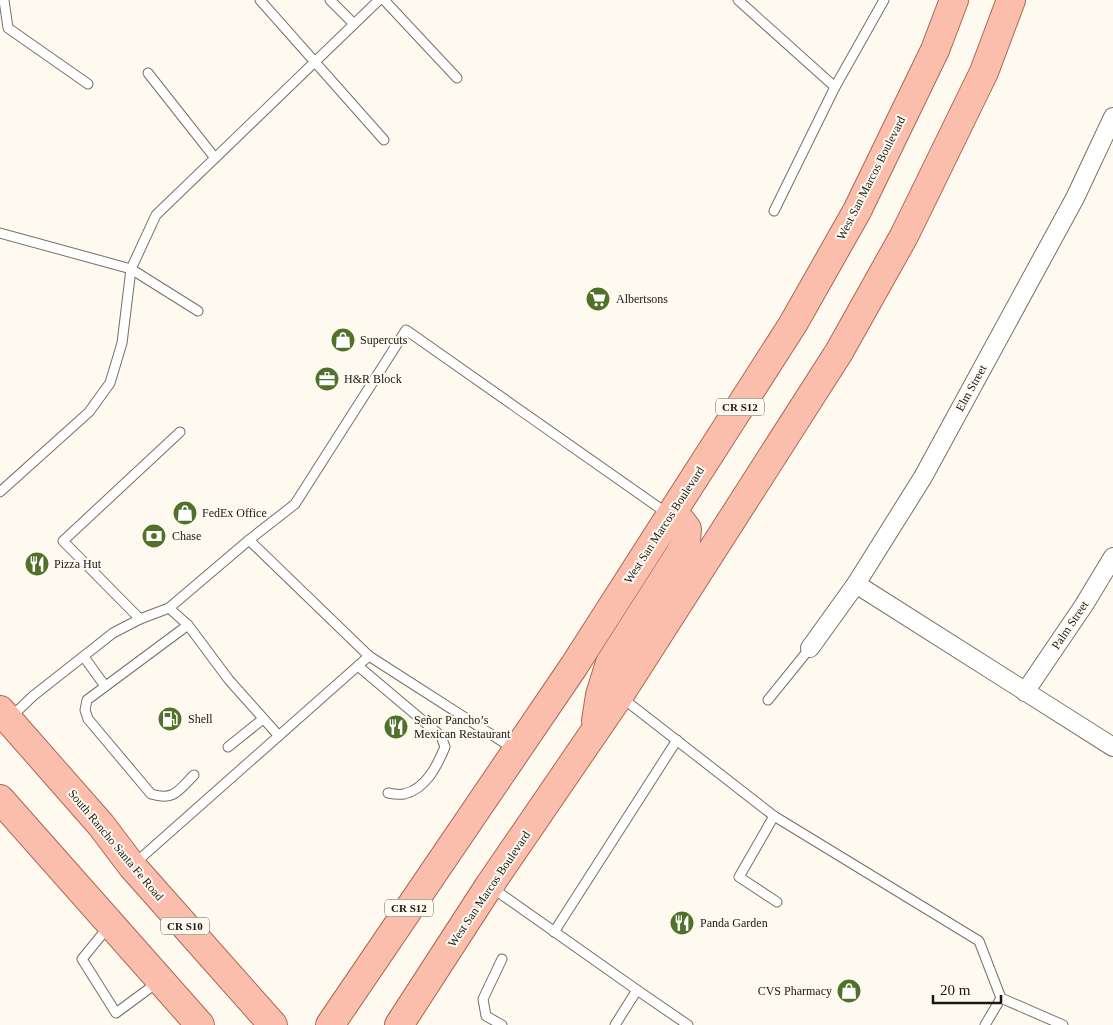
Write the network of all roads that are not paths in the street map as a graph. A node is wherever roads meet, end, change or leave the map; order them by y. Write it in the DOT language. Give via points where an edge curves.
graph roads {
  1 [pos="4,0"];
  2 [pos="260,0"];
  3 [pos="330,0"];
  4 [pos="379,0"];
  5 [pos="384,0"];
  6 [pos="738,0"];
  7 [pos="884,0"];
  8 [pos="954,0"];
  9 [pos="1011,0"];
  10 [pos="354,24"];
  11 [pos="315,62"];
  12 [pos="148,73"];
  13 [pos="457,78"];
  14 [pos="88,84"];
  15 [pos="835,87"];
  16 [pos="1113,117"];
  17 [pos="384,140"];
  18 [pos="215,158"];
  19 [pos="774,211"];
  20 [pos="0,233"];
  21 [pos="131,268"];
  22 [pos="198,311"];
  23 [pos="180,432"];
  24 [pos="0,492"];
  25 [pos="671,516"];
  26 [pos="250,540"];
  27 [pos="1113,557"];
  28 [pos="856,584"];
  29 [pos="169,608"];
  30 [pos="140,619"];
  31 [pos="188,625"];
  32 [pos="810,648"];
  33 [pos="369,656"];
  34 [pos="84,657"];
  35 [pos="358,666"];
  36 [pos="105,686"];
  37 [pos="1025,692"];
  38 [pos="619,696"];
  39 [pos="768,700"];
  40 [pos="3,718"];
  41 [pos="263,719"];
  42 [pos="594,733"];
  43 [pos="279,736"];
  44 [pos="676,740"];
  45 [pos="1113,747"];
  46 [pos="228,748"];
  47 [pos="516,751"];
  48 [pos="194,776"];
  49 [pos="388,793"];
  50 [pos="0,799"];
  51 [pos="774,816"];
  52 [pos="132,866"];
  53 [pos="489,886"];
  54 [pos="777,902"];
  55 [pos="111,924"];
  56 [pos="554,932"];
  57 [pos="502,959"];
  58 [pos="160,980"];
  59 [pos="637,990"];
  60 [pos="1001,998"];
  61 [pos="200,1025"];
  62 [pos="272,1025"];
  63 [pos="330,1025"];
  64 [pos="399,1025"];
  65 [pos="502,1025"];
  66 [pos="615,1025"];
  67 [pos="688,1025"];
  68 [pos="985,1025"];
  69 [pos="1063,1025"];
  1 -- 14 [label="lane" via="8,28"];
  2 -- 11 [label="lane"];
  3 -- 10 [label="lane"];
  4 -- 10 [label="lane"];
  5 -- 13 [label="lane"];
  6 -- 15 [label="lane"];
  7 -- 15 [label="lane"];
  8 -- 25 [label="main road, West San Marcos Boulevard / CR S12" via="934,50 857,211 793,324"];
  9 -- 38 [label="main road, West San Marcos Boulevard" via="984,72 908,228 839,352"];
  10 -- 11 [label="lane"];
  11 -- 17 [label="lane"];
  11 -- 18 [label="lane"];
  12 -- 18 [label="lane"];
  15 -- 19 [label="lane"];
  16 -- 28 [label="street, Elm Street" via="1074,198 928,468"];
  18 -- 21 [label="lane" via="156,215"];
  20 -- 21 [label="lane"];
  21 -- 22 [label="lane"];
  21 -- 24 [label="lane" via="122,343 110,383 89,412"];
  23 -- 30 [label="lane" via="63,542"];
  25 -- 26 [label="lane" via="406,330 295,504"];
  25 -- 42 [label="main road" via="687,529 686,542 610,663 600,695"];
  25 -- 47 [label="main road, West San Marcos Boulevard / CR S12"];
  26 -- 29 [label="lane"];
  26 -- 33 [label="lane"];
  27 -- 37 [label="street, Palm Street"];
  28 -- 32 [label="street, Elm Street"];
  28 -- 37 [label="street"];
  29 -- 30 [label="lane"];
  29 -- 31 [label="lane"];
  30 -- 34 [label="lane" via="113,633"];
  31 -- 36 [label="lane"];
  31 -- 41 [label="lane"];
  32 -- 39 [label="lane"];
  33 -- 35 [label="lane"];
  33 -- 47 [label="lane"];
  34 -- 36 [label="lane"];
  34 -- 40 [label="lane"];
  35 -- 43 [label="lane"];
  35 -- 49 [label="lane" via="441,736 445,748 421,787 403,794"];
  36 -- 48 [label="lane" via="87,700 85,710 88,719 151,794 163,798 174,795"];
  37 -- 45 [label="street"];
  38 -- 42 [label="main road, West San Marcos Boulevard"];
  38 -- 44 [label="lane"];
  40 -- 52 [label="main road, South Rancho Santa Fe Road / CR S10" via="101,826"];
  41 -- 43 [label="lane"];
  41 -- 46 [label="lane"];
  42 -- 53 [label="main road, West San Marcos Boulevard"];
  43 -- 52 [label="lane"];
  44 -- 51 [label="lane"];
  44 -- 56 [label="lane"];
  47 -- 63 [label="main road, West San Marcos Boulevard / CR S12"];
  50 -- 55 [label="main road"];
  51 -- 54 [label="lane" via="739,877"];
  51 -- 60 [label="lane" via="979,940"];
  52 -- 62 [label="main road, South Rancho Santa Fe Road / CR S10"];
  53 -- 56 [label="lane"];
  53 -- 64 [label="main road, West San Marcos Boulevard"];
  55 -- 58 [label="main road"];
  55 -- 58 [label="lane" via="82,959 116,1013"];
  56 -- 59 [label="lane"];
  57 -- 65 [label="lane" via="482,999 486,1016"];
  58 -- 61 [label="main road"];
  59 -- 66 [label="lane"];
  59 -- 67 [label="lane"];
  60 -- 68 [label="lane"];
  60 -- 69 [label="lane"];
}
